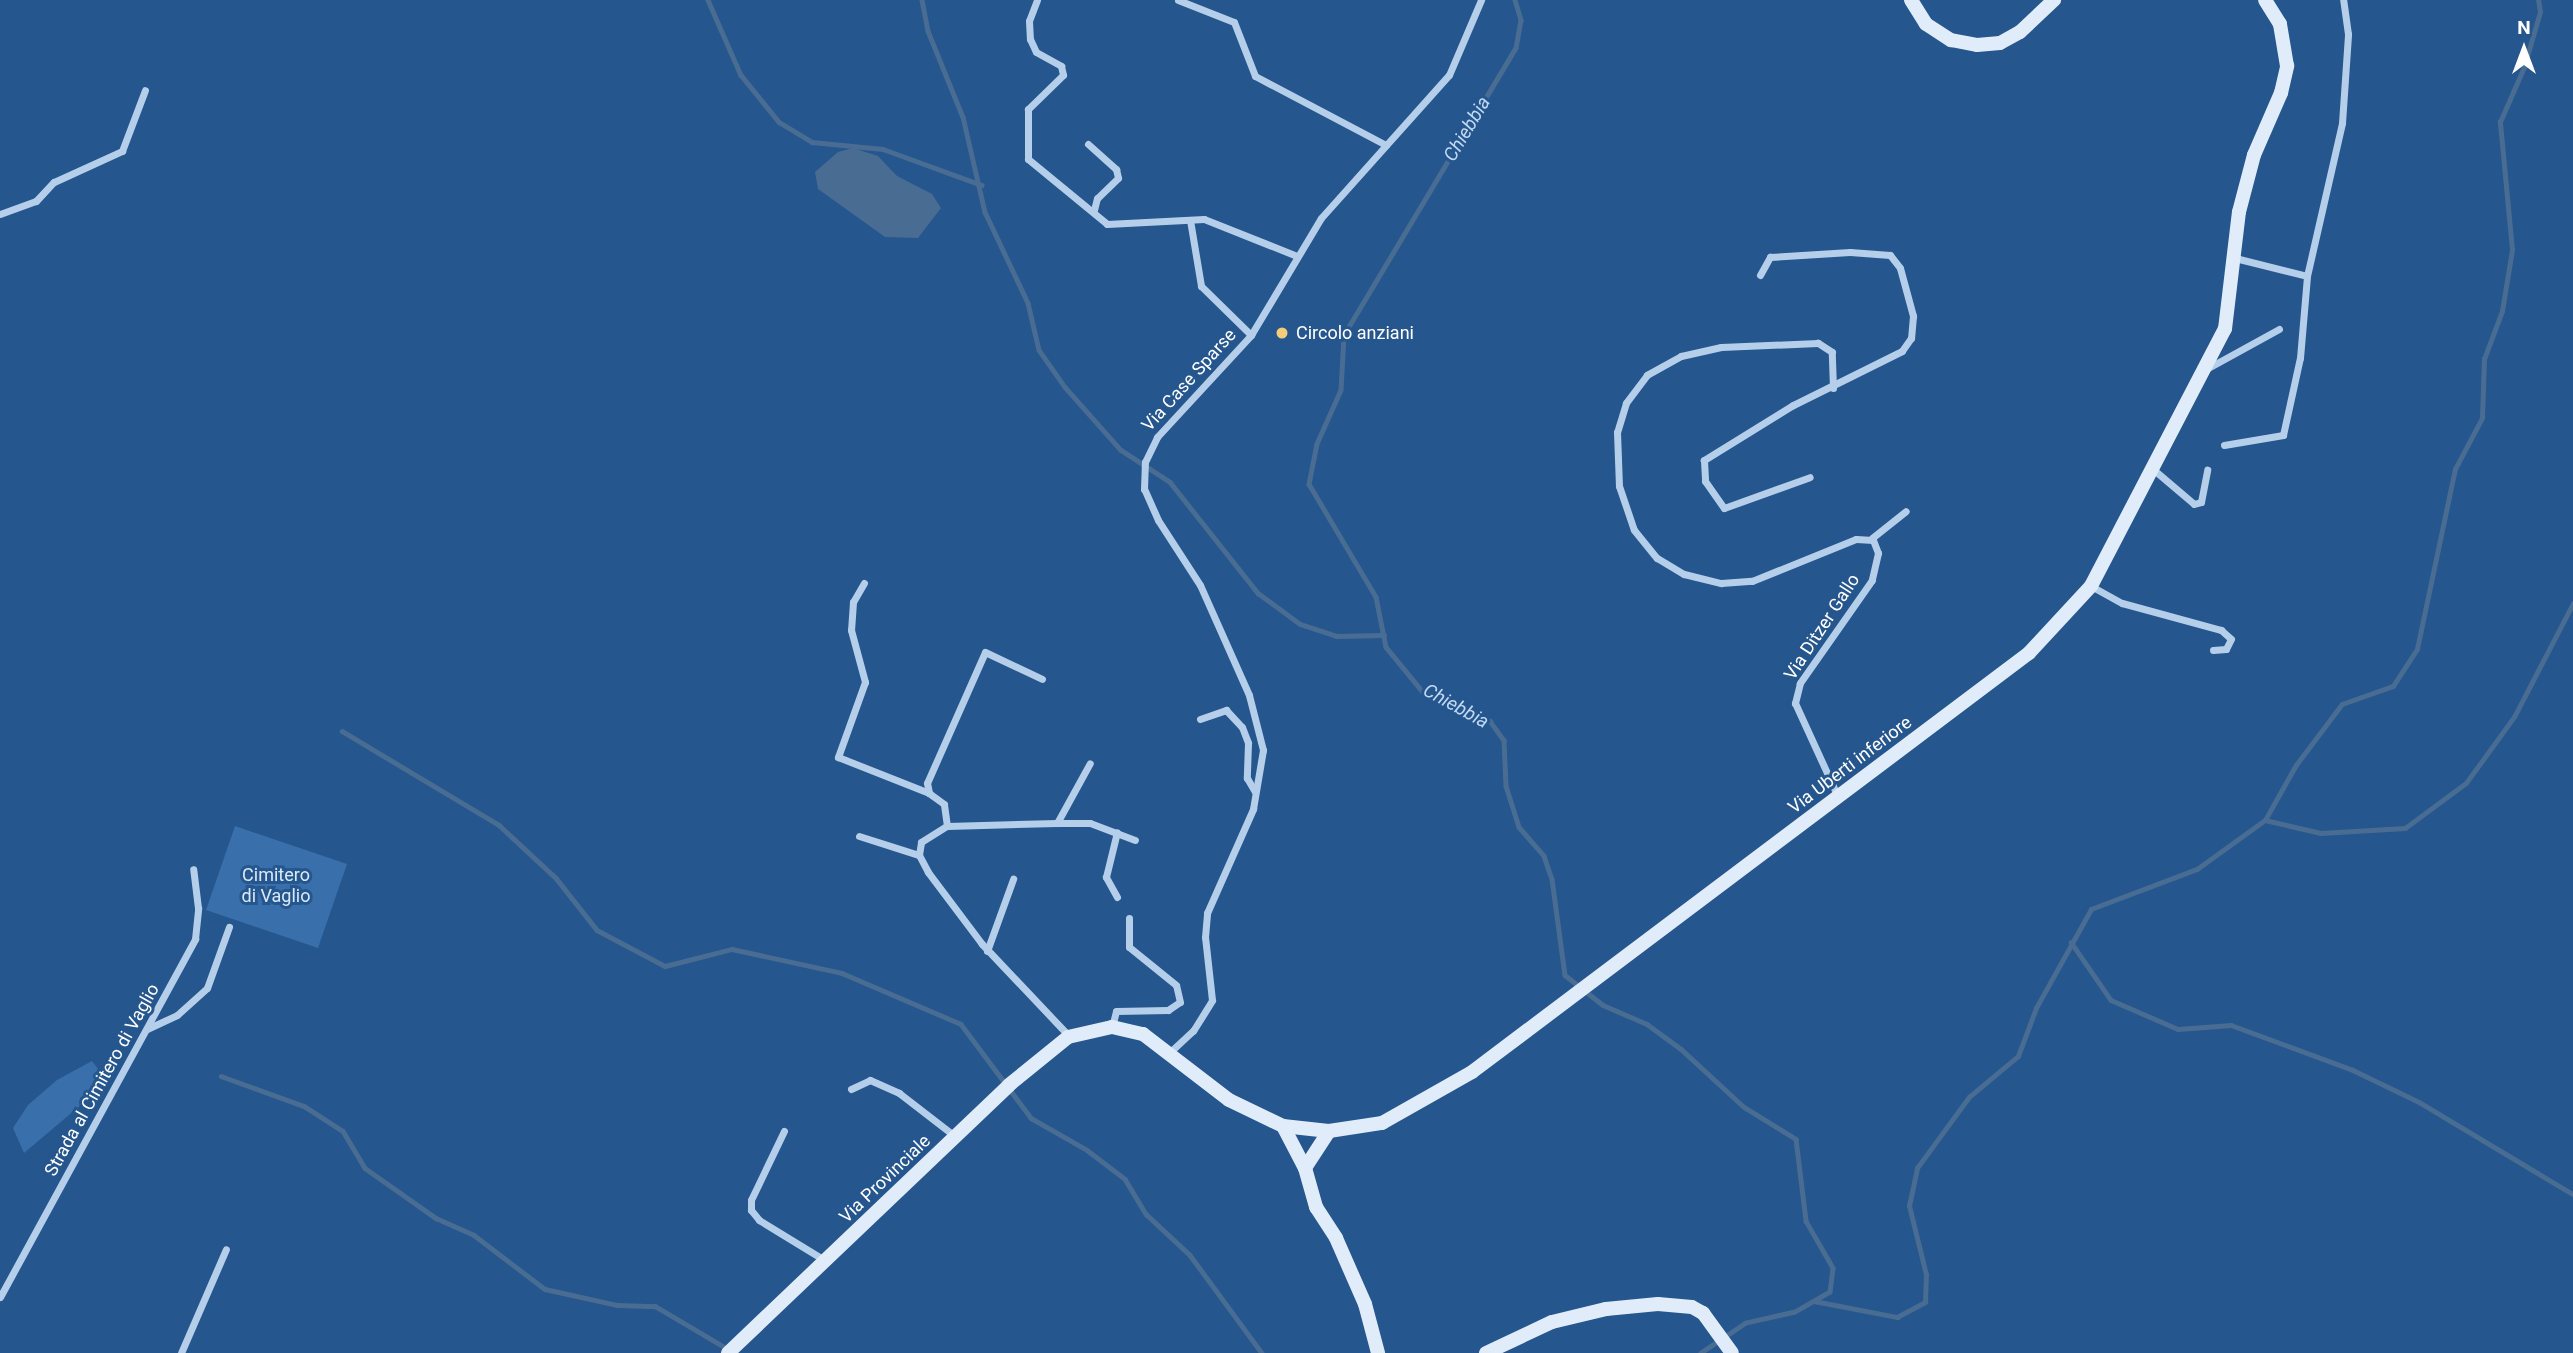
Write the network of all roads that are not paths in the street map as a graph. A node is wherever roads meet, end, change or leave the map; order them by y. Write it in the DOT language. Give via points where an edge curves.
graph roads {
  1 [pos="1037,0"];
  2 [pos="1178,0"];
  3 [pos="1481,0"];
  4 [pos="1910,0"];
  5 [pos="2054,0"];
  6 [pos="2265,0"];
  7 [pos="2343,0"];
  8 [pos="145,90"];
  9 [pos="1088,144"];
  10 [pos="1386,145"];
  11 [pos="1094,210"];
  12 [pos="0,214"];
  13 [pos="1190,220"];
  14 [pos="1297,256"];
  15 [pos="2235,258"];
  16 [pos="1760,275"];
  17 [pos="2307,276"];
  18 [pos="2280,329"];
  19 [pos="1251,335"];
  20 [pos="2207,369"];
  21 [pos="1833,388"];
  22 [pos="2224,445"];
  23 [pos="2154,470"];
  24 [pos="2207,470"];
  25 [pos="1810,477"];
  26 [pos="1906,511"];
  27 [pos="1872,538"];
  28 [pos="864,583"];
  29 [pos="2091,586"];
  30 [pos="2214,650"];
  31 [pos="1042,679"];
  32 [pos="1200,719"];
  33 [pos="1090,763"];
  34 [pos="929,793"];
  35 [pos="1255,793"];
  36 [pos="1839,798"];
  37 [pos="1057,823"];
  38 [pos="947,826"];
  39 [pos="1117,832"];
  40 [pos="859,836"];
  41 [pos="1135,839"];
  42 [pos="919,855"];
  43 [pos="193,869"];
  44 [pos="1013,879"];
  45 [pos="1117,897"];
  46 [pos="1129,918"];
  47 [pos="229,927"];
  48 [pos="987,951"];
  49 [pos="1112,1027"];
  50 [pos="146,1030"];
  51 [pos="1070,1037"];
  52 [pos="1169,1053"];
  53 [pos="850,1089"];
  54 [pos="1283,1126"];
  55 [pos="784,1131"];
  56 [pos="1329,1131"];
  57 [pos="956,1138"];
  58 [pos="1305,1168"];
  59 [pos="226,1249"];
  60 [pos="827,1261"];
  61 [pos="0,1297"];
  62 [pos="181,1353"];
  63 [pos="728,1353"];
  64 [pos="1378,1353"];
  65 [pos="1486,1353"];
  66 [pos="1732,1353"];
  1 -- 11 [label="street" via="1029,21 1030,38 1036,52 1061,66 1063,75 1028,108 1028,159"];
  2 -- 10 [label="street" via="1234,22 1255,76"];
  3 -- 10 [label="street, Via Case Sparse" via="1449,75"];
  4 -- 5 [label="main road" via="1926,24 1951,40 1977,45 2000,43 2020,32"];
  6 -- 15 [label="main road, Via Uberti inferiore" via="2280,24 2287,65 2281,93 2254,155 2239,212"];
  7 -- 17 [label="street" via="2348,34 2342,123"];
  8 -- 12 [label="street" via="122,151 54,182 36,201"];
  9 -- 11 [label="street" via="1116,169 1118,178 1097,198"];
  10 -- 14 [label="street, Via Case Sparse" via="1321,219"];
  11 -- 13 [label="street" via="1107,224"];
  13 -- 14 [label="street" via="1223,225"];
  13 -- 19 [label="street" via="1201,286"];
  14 -- 19 [label="street, Via Case Sparse"];
  15 -- 17 [label="street"];
  15 -- 20 [label="main road, Via Uberti inferiore" via="2225,329"];
  16 -- 21 [label="street" via="1770,257 1850,252 1890,255 1900,268 1913,316 1911,338 1902,351"];
  17 -- 22 [label="street" via="2300,358 2283,435"];
  18 -- 20 [label="street"];
  19 -- 35 [label="street, Via Case Sparse" via="1157,437 1144,478 1158,520 1200,585 1250,695 1263,750"];
  20 -- 23 [label="main road, Via Uberti inferiore"];
  21 -- 25 [label="street" via="1793,405 1704,460 1705,481 1724,508"];
  21 -- 27 [label="street, Via Ditzer Gallo" via="1832,352 1818,343 1721,347 1681,356 1647,375 1626,403 1617,432 1622,502 1634,530 1657,558 1684,574 1721,583 1752,581 1856,539"];
  23 -- 24 [label="street" via="2194,504 2201,502"];
  23 -- 29 [label="main road, Via Uberti inferiore"];
  26 -- 27 [label="street"];
  27 -- 36 [label="street, Via Ditzer Gallo" via="1878,553 1872,580 1800,683 1795,703"];
  28 -- 34 [label="street" via="851,615 865,682 838,757"];
  29 -- 30 [label="street" via="2122,603 2221,630 2231,639 2226,649"];
  29 -- 36 [label="main road, Via Uberti inferiore" via="2029,653"];
  31 -- 34 [label="street" via="985,652 946,733 927,783"];
  32 -- 35 [label="street" via="1226,710 1242,727 1248,743 1247,778"];
  33 -- 37 [label="street"];
  34 -- 38 [label="street" via="944,804"];
  35 -- 52 [label="street, Via Case Sparse" via="1207,913 1212,1000 1193,1031"];
  36 -- 56 [label="main road, Via Uberti inferiore" via="1472,1072 1382,1123"];
  37 -- 38 [label="street"];
  37 -- 39 [label="street" via="1090,823"];
  38 -- 42 [label="street" via="920,842"];
  39 -- 41 [label="street"];
  39 -- 45 [label="street" via="1106,877"];
  40 -- 42 [label="street"];
  42 -- 48 [label="street"];
  43 -- 50 [label="street, Strada al Cimitero di Vaglio" via="198,908 195,939"];
  44 -- 48 [label="street"];
  46 -- 49 [label="street" via="1129,947 1176,985 1180,1002 1168,1010 1116,1011"];
  47 -- 50 [label="street" via="208,988 177,1015"];
  48 -- 51 [label="street"];
  49 -- 51 [label="main road, Via Uberti inferiore"];
  49 -- 52 [label="main road, Via Uberti inferiore" via="1143,1034"];
  50 -- 61 [label="street, Strada al Cimitero di Vaglio"];
  51 -- 57 [label="main road, Via Provinciale" via="1009,1085"];
  52 -- 54 [label="main road, Via Uberti inferiore" via="1229,1100"];
  53 -- 57 [label="street" via="870,1080 899,1093"];
  54 -- 56 [label="main road, Via Uberti inferiore"];
  54 -- 58 [label="main road"];
  55 -- 60 [label="street" via="751,1200 751,1210 759,1220"];
  56 -- 58 [label="main road"];
  57 -- 60 [label="main road, Via Provinciale"];
  58 -- 64 [label="main road" via="1316,1207 1336,1238 1365,1304"];
  59 -- 62 [label="street"];
  60 -- 63 [label="main road, Via Provinciale"];
  65 -- 66 [label="main road" via="1552,1322 1606,1309 1658,1304 1692,1307"];
}
